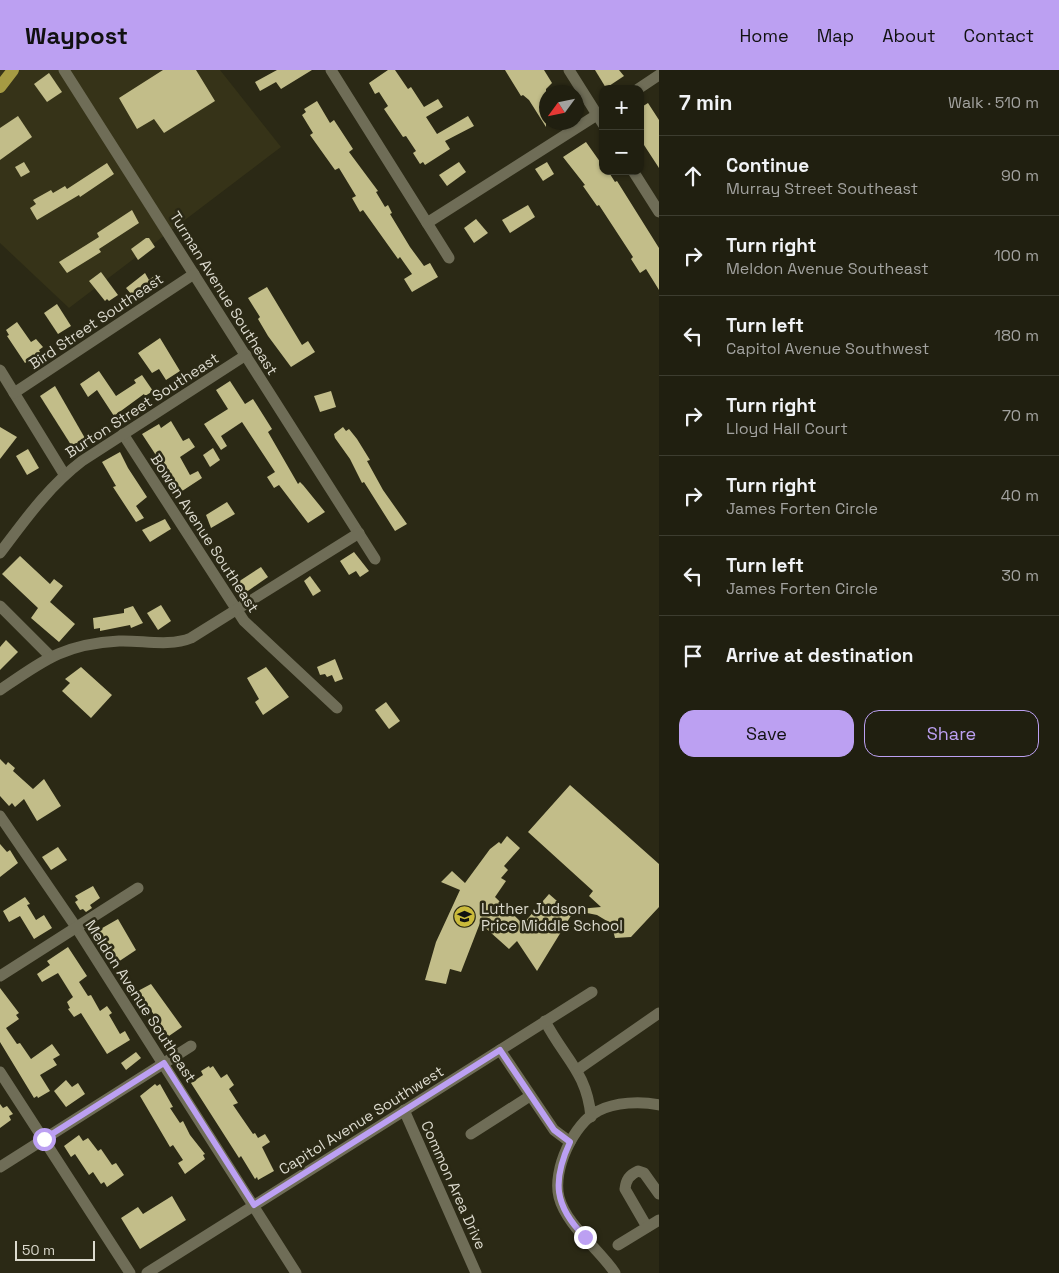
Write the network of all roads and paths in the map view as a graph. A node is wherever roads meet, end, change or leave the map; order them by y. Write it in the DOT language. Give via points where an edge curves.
graph roads {
  1 [pos="13,70"];
  2 [pos="64,70"];
  3 [pos="331,70"];
  4 [pos="568,70"];
  5 [pos="659,75"];
  6 [pos="644,85"];
  7 [pos="0,87"];
  8 [pos="599,114"];
  9 [pos="599,118"];
  10 [pos="636,175"];
  11 [pos="659,212"];
  12 [pos="427,223"];
  13 [pos="449,258"];
  14 [pos="194,274"];
  15 [pos="246,355"];
  16 [pos="0,370"];
  17 [pos="14,393"];
  18 [pos="123,434"];
  19 [pos="64,474"];
  20 [pos="359,533"];
  21 [pos="0,553"];
  22 [pos="375,559"];
  23 [pos="0,606"];
  24 [pos="236,612"];
  25 [pos="50,656"];
  26 [pos="0,690"];
  27 [pos="337,708"];
  28 [pos="0,816"];
  29 [pos="138,888"];
  30 [pos="76,927"];
  31 [pos="0,976"];
  32 [pos="592,992"];
  33 [pos="659,1013"];
  34 [pos="546,1021"];
  35 [pos="191,1046"];
  36 [pos="500,1050"];
  37 [pos="164,1063"];
  38 [pos="577,1070"];
  39 [pos="0,1072"];
  40 [pos="530,1096"];
  41 [pos="659,1105"];
  42 [pos="404,1110"];
  43 [pos="591,1117"];
  44 [pos="471,1134"];
  45 [pos="44,1139"];
  46 [pos="570,1142"];
  47 [pos="0,1167"];
  48 [pos="659,1194"];
  49 [pos="254,1205"];
  50 [pos="659,1220"];
  51 [pos="647,1227"];
  52 [pos="618,1245"];
  53 [pos="130,1273"];
  54 [pos="146,1273"];
  55 [pos="296,1273"];
  56 [pos="476,1273"];
  57 [pos="616,1273"];
  1 -- 7 [label="main road"];
  2 -- 14 [label="street, Turman Avenue Southeast"];
  3 -- 12 [label="street"];
  4 -- 8 [label="street"];
  5 -- 6 [label="street"];
  9 -- 12 [label="street"];
  10 -- 11 [label="street"];
  12 -- 13 [label="street"];
  14 -- 15 [label="street, Turman Avenue Southeast"];
  14 -- 17 [label="street, Bird Street Southeast"];
  15 -- 18 [label="street, Burton Street Southeast"];
  15 -- 20 [label="street, Turman Avenue Southeast"];
  16 -- 17 [label="street"];
  17 -- 19 [label="street"];
  18 -- 19 [label="street, Burton Street Southeast"];
  18 -- 24 [label="street, Bowen Avenue Southeast"];
  19 -- 21 [label="street, Burton Street Southeast" via="41,498"];
  20 -- 22 [label="street, Turman Avenue Southeast"];
  20 -- 24 [label="street"];
  23 -- 25 [label="street"];
  24 -- 25 [label="street" via="181,642 118,641 73,647"];
  24 -- 27 [label="street, Bowen Avenue Southeast"];
  25 -- 26 [label="street"];
  28 -- 30 [label="street, Meldon Avenue Southeast"];
  29 -- 30 [label="street"];
  30 -- 31 [label="street"];
  30 -- 37 [label="street, Meldon Avenue Southeast"];
  32 -- 34 [label="street, Capitol Avenue Southwest"];
  33 -- 38 [label="street"];
  34 -- 36 [label="street, Capitol Avenue Southwest"];
  34 -- 38 [label="street"];
  35 -- 37 [label="street"];
  36 -- 40 [label="street"];
  36 -- 42 [label="street, Capitol Avenue Southwest"];
  37 -- 45 [label="street"];
  37 -- 49 [label="street, Meldon Avenue Southeast"];
  38 -- 43 [label="street" via="589,1097"];
  39 -- 45 [label="street"];
  40 -- 44 [label="street"];
  40 -- 46 [label="street" via="554,1130"];
  41 -- 43 [label="street" via="620,1105 598,1111"];
  42 -- 49 [label="street, Capitol Avenue Southwest"];
  42 -- 56 [label="street, Common Area Drive"];
  43 -- 46 [label="street"];
  45 -- 47 [label="street"];
  45 -- 53 [label="street"];
  46 -- 57 [label="street" via="558,1174 558,1196 574,1226"];
  48 -- 51 [label="street" via="644,1173 638,1171 625,1183 625,1189"];
  49 -- 54 [label="street, Capitol Avenue Southwest"];
  49 -- 55 [label="street, Meldon Avenue Southeast"];
  50 -- 51 [label="street"];
  51 -- 52 [label="street"];
}
